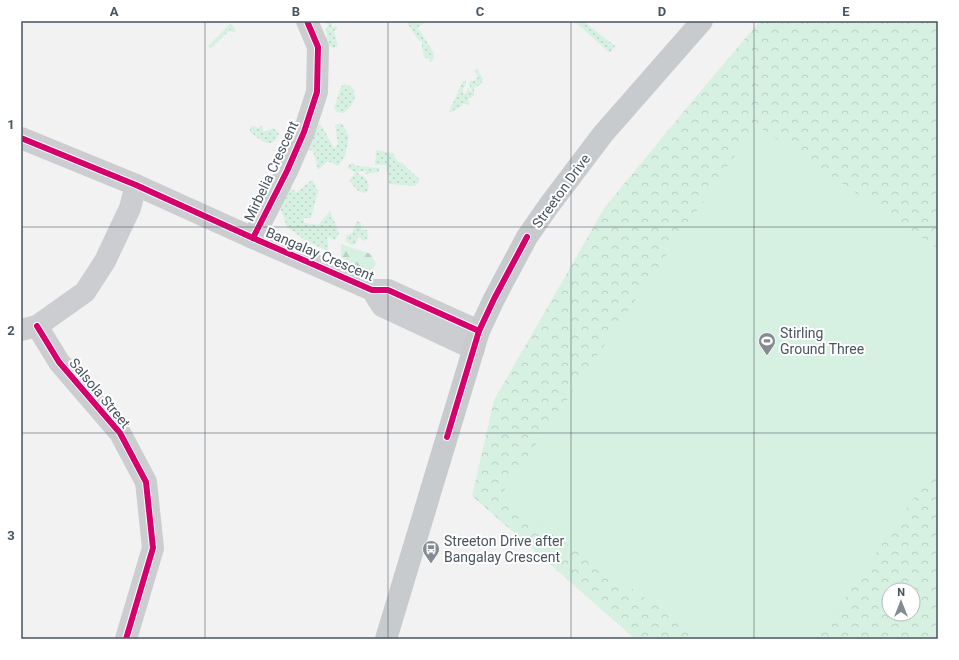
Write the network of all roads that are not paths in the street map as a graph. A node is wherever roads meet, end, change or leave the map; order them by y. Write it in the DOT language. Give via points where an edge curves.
graph roads {
  1 [pos="307,21"];
  2 [pos="702,21"];
  3 [pos="21,138"];
  4 [pos="136,185"];
  5 [pos="253,238"];
  6 [pos="29,328"];
  7 [pos="476,340"];
  8 [pos="126,639"];
  9 [pos="386,639"];
  1 -- 5 [label="street, Mirbelia Crescent" via="318,47 317,92 288,171"];
  2 -- 7 [label="main road, Streeton Drive" via="603,134 550,204 527,237 494,299"];
  3 -- 4 [label="street, Bangalay Crescent"];
  4 -- 5 [label="street, Bangalay Crescent"];
  4 -- 6 [label="street" via="130,208 105,261 85,292"];
  5 -- 7 [label="street, Bangalay Crescent" via="372,290 388,290"];
  6 -- 8 [label="street, Salsola Street" via="120,433 146,482 153,548"];
  7 -- 9 [label="main road, Streeton Drive"];
}
